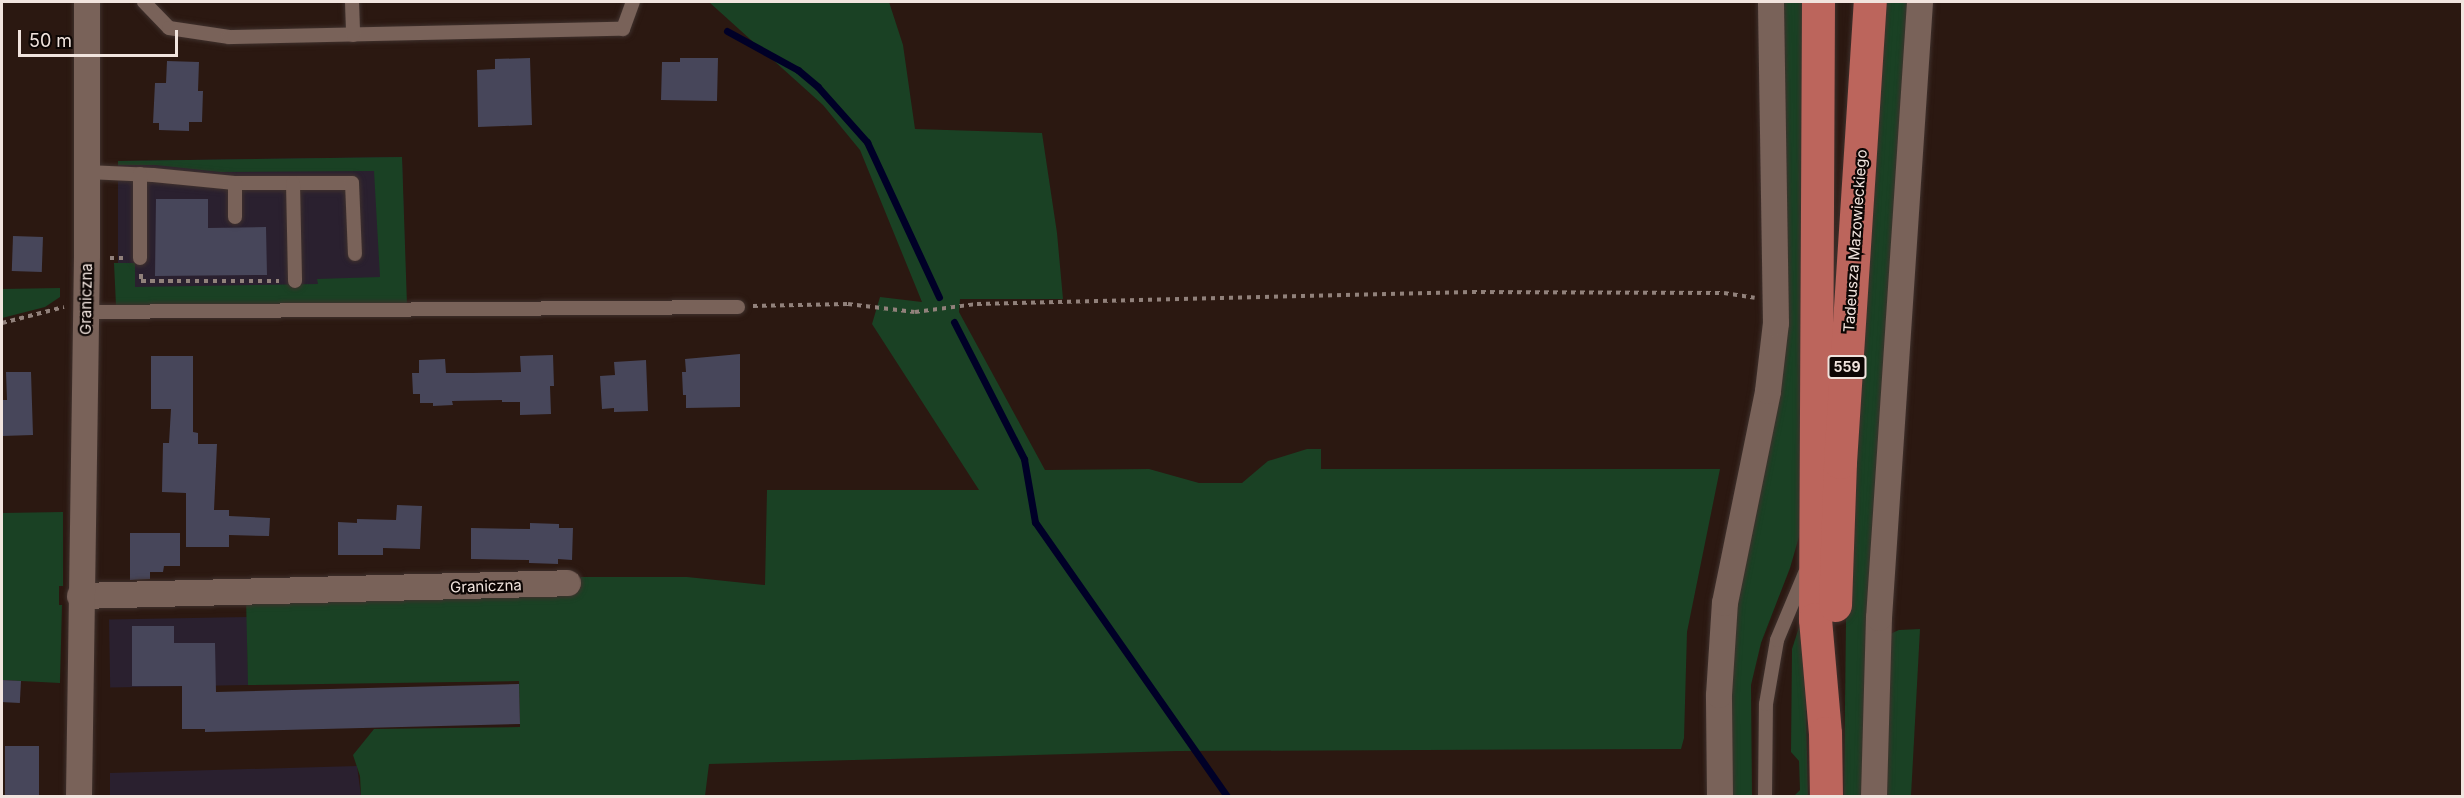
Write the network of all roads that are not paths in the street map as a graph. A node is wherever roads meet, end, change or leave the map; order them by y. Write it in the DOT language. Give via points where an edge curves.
graph roads {
  1 [pos="87,2"];
  2 [pos="144,2"];
  3 [pos="352,2"];
  4 [pos="633,2"];
  5 [pos="1771,2"];
  6 [pos="1818,2"];
  7 [pos="1870,2"];
  8 [pos="1920,2"];
  9 [pos="353,35"];
  10 [pos="87,172"];
  11 [pos="140,174"];
  12 [pos="235,183"];
  13 [pos="293,183"];
  14 [pos="235,218"];
  15 [pos="355,254"];
  16 [pos="140,258"];
  17 [pos="295,281"];
  18 [pos="738,307"];
  19 [pos="86,309"];
  20 [pos="1814,552"];
  21 [pos="568,583"];
  22 [pos="80,596"];
  23 [pos="1825,733"];
  24 [pos="79,796"];
  25 [pos="1720,796"];
  26 [pos="1765,796"];
  27 [pos="1826,796"];
  28 [pos="1874,796"];
  1 -- 10 [label="street, Graniczna"];
  2 -- 9 [label="lane" via="169,28 229,37"];
  3 -- 9 [label="lane"];
  4 -- 9 [label="lane" via="623,29"];
  5 -- 25 [label="street" via="1777,308 1768,391 1725,603 1719,695"];
  6 -- 20 [label="main road, Tadeusza Mazowieckiego / 559"];
  7 -- 23 [label="main road, Tadeusza Mazowieckiego / 559"];
  8 -- 28 [label="street" via="1879,618"];
  10 -- 11 [label="lane"];
  10 -- 19 [label="street, Graniczna"];
  11 -- 12 [label="lane"];
  11 -- 16 [label="lane"];
  12 -- 13 [label="lane"];
  12 -- 14 [label="lane"];
  13 -- 15 [label="lane" via="352,183"];
  13 -- 17 [label="lane"];
  18 -- 19 [label="lane"];
  19 -- 22 [label="street, Graniczna"];
  20 -- 23 [label="main road, Tadeusza Mazowieckiego / 559" via="1815,619"];
  20 -- 26 [label="lane" via="1777,640 1766,704"];
  21 -- 22 [label="street, Graniczna"];
  22 -- 24 [label="street, Graniczna"];
  23 -- 27 [label="main road, Tadeusza Mazowieckiego / 559"];
}
